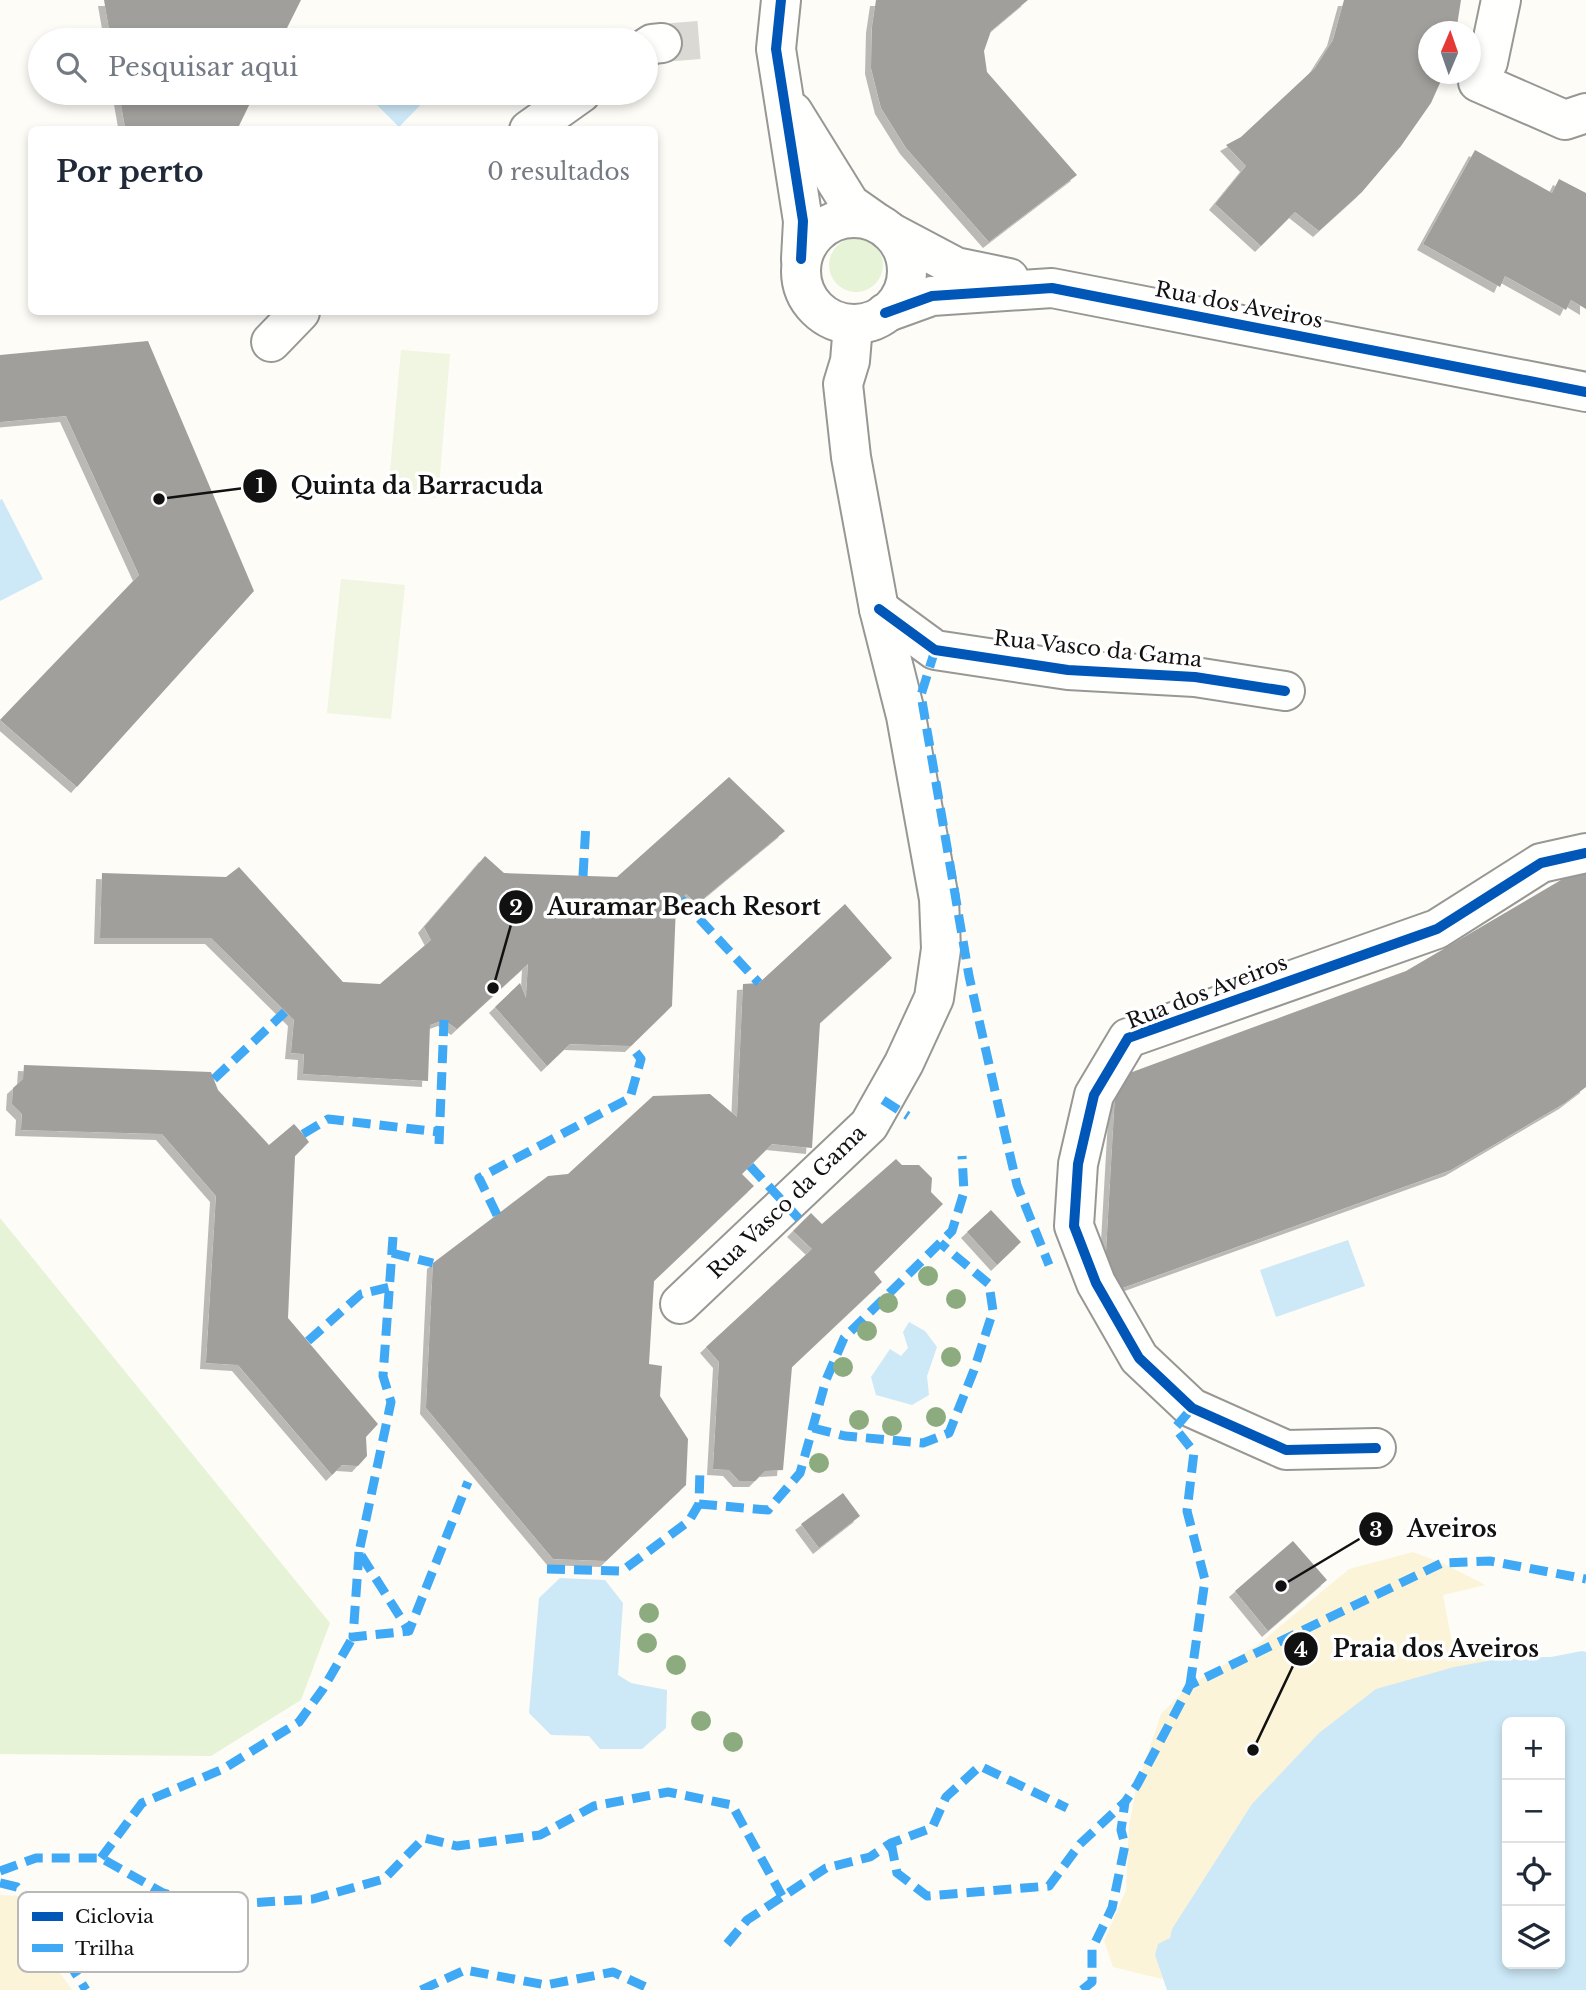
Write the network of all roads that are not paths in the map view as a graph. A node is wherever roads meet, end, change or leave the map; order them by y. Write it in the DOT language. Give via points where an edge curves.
graph roads {
  1 [pos="781,0"];
  2 [pos="1501,0"];
  3 [pos="782,96"];
  4 [pos="564,105"];
  5 [pos="1586,113"];
  6 [pos="534,126"];
  7 [pos="883,227"];
  8 [pos="801,259"];
  9 [pos="1052,288"];
  10 [pos="297,315"];
  11 [pos="869,319"];
  12 [pos="271,342"];
  13 [pos="1586,392"];
  14 [pos="879,609"];
  15 [pos="1285,691"];
  16 [pos="1586,853"];
  17 [pos="680,1304"];
  18 [pos="1376,1448"];
  1 -- 3 [label="street" via="776,49"];
  2 -- 5 [label="street" via="1488,62 1478,82 1566,120"];
  3 -- 7 [label="street" via="850,204"];
  3 -- 8 [label="street" via="803,221"];
  4 -- 6 [label="street"];
  7 -- 8 [label="street" via="849,218 827,225 808,242"];
  7 -- 9 [label="street" via="956,267"];
  7 -- 11 [label="street" via="901,246 907,280 896,305"];
  8 -- 11 [label="street" via="803,288 810,302 830,319"];
  9 -- 11 [label="street, Rua dos Aveiros" via="932,296"];
  9 -- 13 [label="street, Rua dos Aveiros"];
  10 -- 12 [label="street"];
  11 -- 14 [label="street, Rua Vasco da Gama" via="843,384 851,457"];
  14 -- 15 [label="street, Rua Vasco da Gama" via="935,650 1068,670 1195,677"];
  14 -- 17 [label="street, Rua Vasco da Gama" via="906,716 939,899 942,949 934,998 869,1125"];
  16 -- 18 [label="street, Rua dos Aveiros" via="1541,863 1437,929 1128,1038 1094,1095 1078,1164 1074,1226 1096,1283 1139,1358 1192,1408 1286,1450"];
}
